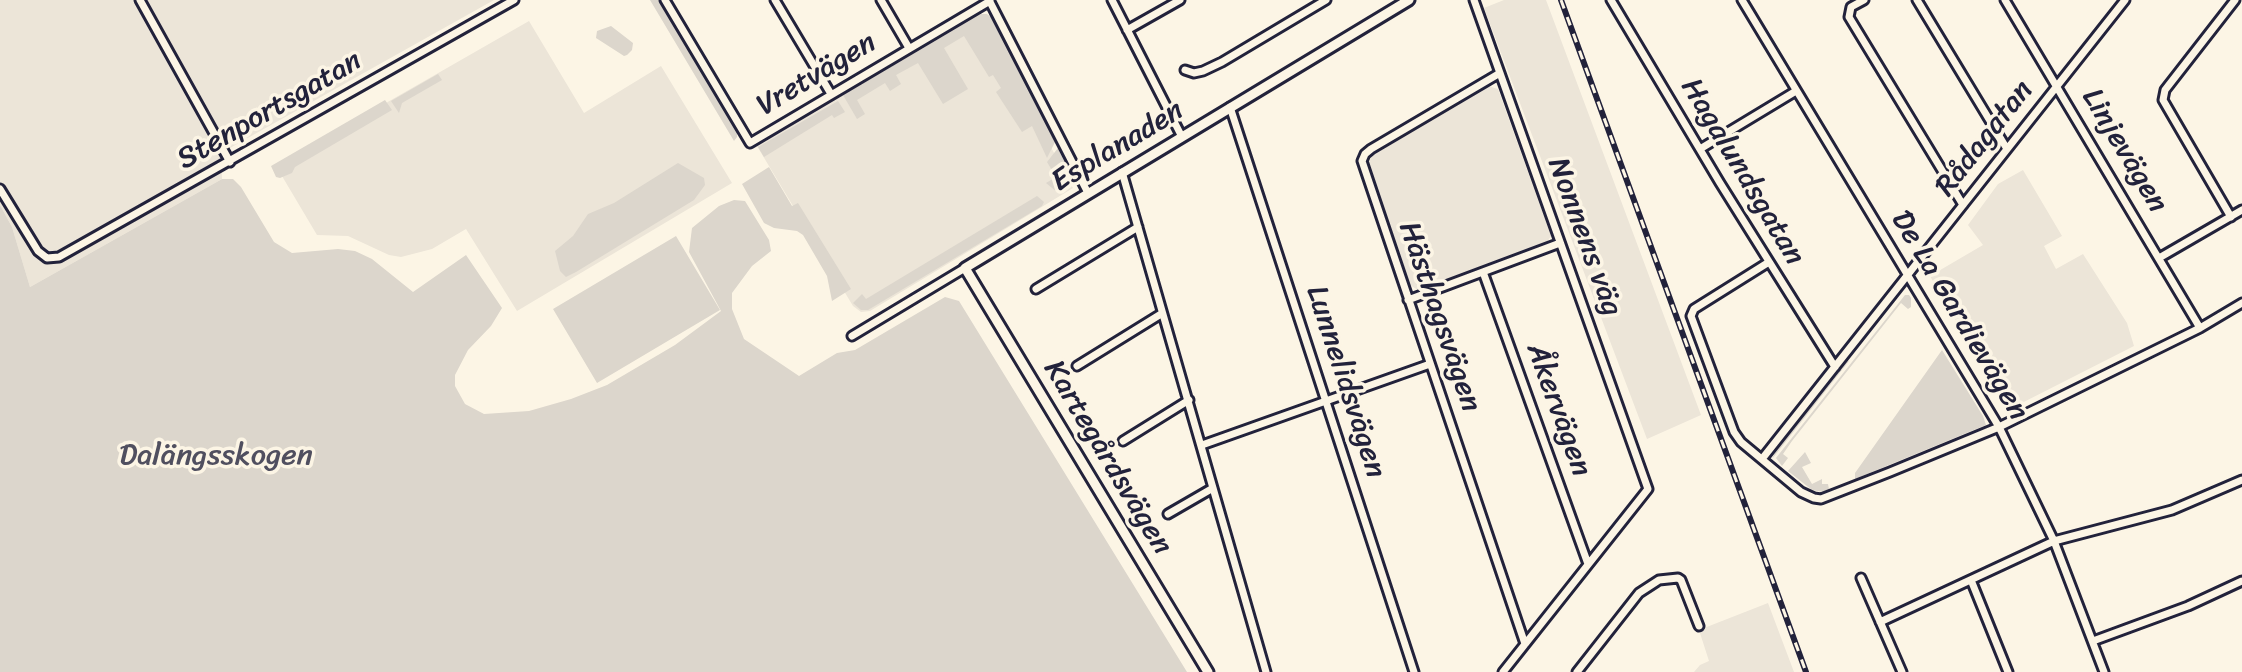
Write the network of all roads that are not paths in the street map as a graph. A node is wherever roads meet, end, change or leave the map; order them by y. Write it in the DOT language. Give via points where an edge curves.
graph roads {
  1 [pos="140,0"];
  2 [pos="514,0"];
  3 [pos="665,0"];
  4 [pos="775,0"];
  5 [pos="881,0"];
  6 [pos="1112,0"];
  7 [pos="1180,0"];
  8 [pos="1326,0"];
  9 [pos="1409,0"];
  10 [pos="1474,0"];
  11 [pos="1611,0"];
  12 [pos="1742,0"];
  13 [pos="1864,0"];
  14 [pos="1917,0"];
  15 [pos="2005,0"];
  16 [pos="2125,0"];
  17 [pos="2235,0"];
  18 [pos="990,1"];
  19 [pos="1127,30"];
  20 [pos="909,48"];
  21 [pos="1185,70"];
  22 [pos="1500,73"];
  23 [pos="2057,87"];
  24 [pos="1796,91"];
  25 [pos="831,94"];
  26 [pos="1230,107"];
  27 [pos="1182,137"];
  28 [pos="1700,149"];
  29 [pos="2007,149"];
  30 [pos="230,162"];
  31 [pos="1122,172"];
  32 [pos="0,189"];
  33 [pos="1088,193"];
  34 [pos="1963,205"];
  35 [pos="2242,210"];
  36 [pos="2231,217"];
  37 [pos="1138,227"];
  38 [pos="1560,243"];
  39 [pos="2159,258"];
  40 [pos="1769,262"];
  41 [pos="965,268"];
  42 [pos="1483,272"];
  43 [pos="1907,276"];
  44 [pos="1036,289"];
  45 [pos="1408,300"];
  46 [pos="2242,303"];
  47 [pos="1161,314"];
  48 [pos="2200,328"];
  49 [pos="852,336"];
  50 [pos="1430,364"];
  51 [pos="1077,366"];
  52 [pos="1835,367"];
  53 [pos="1189,400"];
  54 [pos="1326,401"];
  55 [pos="1999,427"];
  56 [pos="1123,441"];
  57 [pos="1202,445"];
  58 [pos="1762,459"];
  59 [pos="2242,480"];
  60 [pos="1213,488"];
  61 [pos="1168,514"];
  62 [pos="2054,541"];
  63 [pos="1588,564"];
  64 [pos="1861,578"];
  65 [pos="1971,580"];
  66 [pos="2242,581"];
  67 [pos="1880,622"];
  68 [pos="1699,626"];
  69 [pos="2093,641"];
  70 [pos="1525,644"];
  71 [pos="1208,672"];
  72 [pos="1266,672"];
  73 [pos="1414,672"];
  74 [pos="1503,672"];
  75 [pos="1577,672"];
  76 [pos="1902,672"];
  77 [pos="2008,672"];
  78 [pos="2104,672"];
  1 -- 30 [label="street"];
  2 -- 30 [label="street, Stenportsgatan"];
  3 -- 25 [label="street, Vretvägen" via="750,143"];
  4 -- 25 [label="street"];
  5 -- 20 [label="street"];
  6 -- 19 [label="street"];
  7 -- 19 [label="street"];
  8 -- 21 [label="street" via="1222,62 1194,73"];
  9 -- 26 [label="street, Esplanaden"];
  10 -- 22 [label="street, Nonnens väg"];
  11 -- 28 [label="street, Hagalundsgatan"];
  12 -- 24 [label="street, De La Gardievägen"];
  13 -- 34 [label="street" via="1851,7 1849,17"];
  14 -- 29 [label="street"];
  15 -- 23 [label="street, Linjevägen"];
  16 -- 23 [label="street, Rådagatan"];
  17 -- 36 [label="street" via="2165,90 2163,100"];
  18 -- 20 [label="street, Vretvägen"];
  18 -- 33 [label="street"];
  19 -- 27 [label="street"];
  20 -- 25 [label="street, Vretvägen"];
  22 -- 38 [label="street, Nonnens väg"];
  22 -- 45 [label="street, Hästhagsvägen" via="1362,158"];
  23 -- 29 [label="street, Rådagatan"];
  23 -- 39 [label="street, Linjevägen"];
  24 -- 28 [label="street"];
  24 -- 43 [label="street, De La Gardievägen"];
  26 -- 27 [label="street, Esplanaden"];
  26 -- 54 [label="street, Lunnelidsvägen"];
  27 -- 31 [label="street, Esplanaden"];
  28 -- 40 [label="street, Hagalundsgatan"];
  29 -- 34 [label="street, Rådagatan"];
  30 -- 32 [label="street, Stenportsgatan" via="59,257 47,258 29,238"];
  31 -- 33 [label="street, Esplanaden"];
  31 -- 37 [label="street"];
  33 -- 41 [label="street, Esplanaden"];
  34 -- 43 [label="street, Rådagatan"];
  35 -- 36 [label="street"];
  36 -- 39 [label="street"];
  37 -- 44 [label="street"];
  37 -- 47 [label="street"];
  38 -- 42 [label="street"];
  38 -- 63 [label="street, Nonnens väg" via="1648,490"];
  39 -- 48 [label="street, Linjevägen"];
  40 -- 52 [label="street, Hagalundsgatan"];
  40 -- 58 [label="street" via="1691,312 1734,432"];
  41 -- 49 [label="street, Esplanaden"];
  41 -- 71 [label="street, Kartegårdsvägen"];
  42 -- 45 [label="street"];
  42 -- 63 [label="street, Åkervägen"];
  43 -- 52 [label="street, Rådagatan"];
  43 -- 55 [label="street, De La Gardievägen"];
  45 -- 50 [label="street, Hästhagsvägen"];
  46 -- 48 [label="street"];
  47 -- 51 [label="street"];
  47 -- 53 [label="street"];
  48 -- 55 [label="street"];
  50 -- 54 [label="street"];
  50 -- 70 [label="street, Hästhagsvägen"];
  52 -- 58 [label="street, Rådagatan"];
  53 -- 56 [label="street"];
  53 -- 57 [label="street"];
  54 -- 57 [label="street"];
  54 -- 73 [label="street, Lunnelidsvägen"];
  55 -- 58 [label="street" via="1821,499 1808,496"];
  55 -- 62 [label="street, De La Gardievägen"];
  57 -- 60 [label="street"];
  59 -- 62 [label="street" via="2172,510"];
  60 -- 61 [label="street"];
  60 -- 72 [label="street"];
  62 -- 65 [label="street"];
  62 -- 69 [label="street, De La Gardievägen"];
  63 -- 70 [label="street"];
  64 -- 67 [label="street"];
  65 -- 67 [label="street"];
  65 -- 77 [label="street"];
  66 -- 69 [label="street"];
  67 -- 76 [label="street"];
  68 -- 75 [label="street" via="1681,580 1659,580 1639,593"];
  69 -- 78 [label="street, De La Gardievägen"];
  70 -- 74 [label="street"];
}
